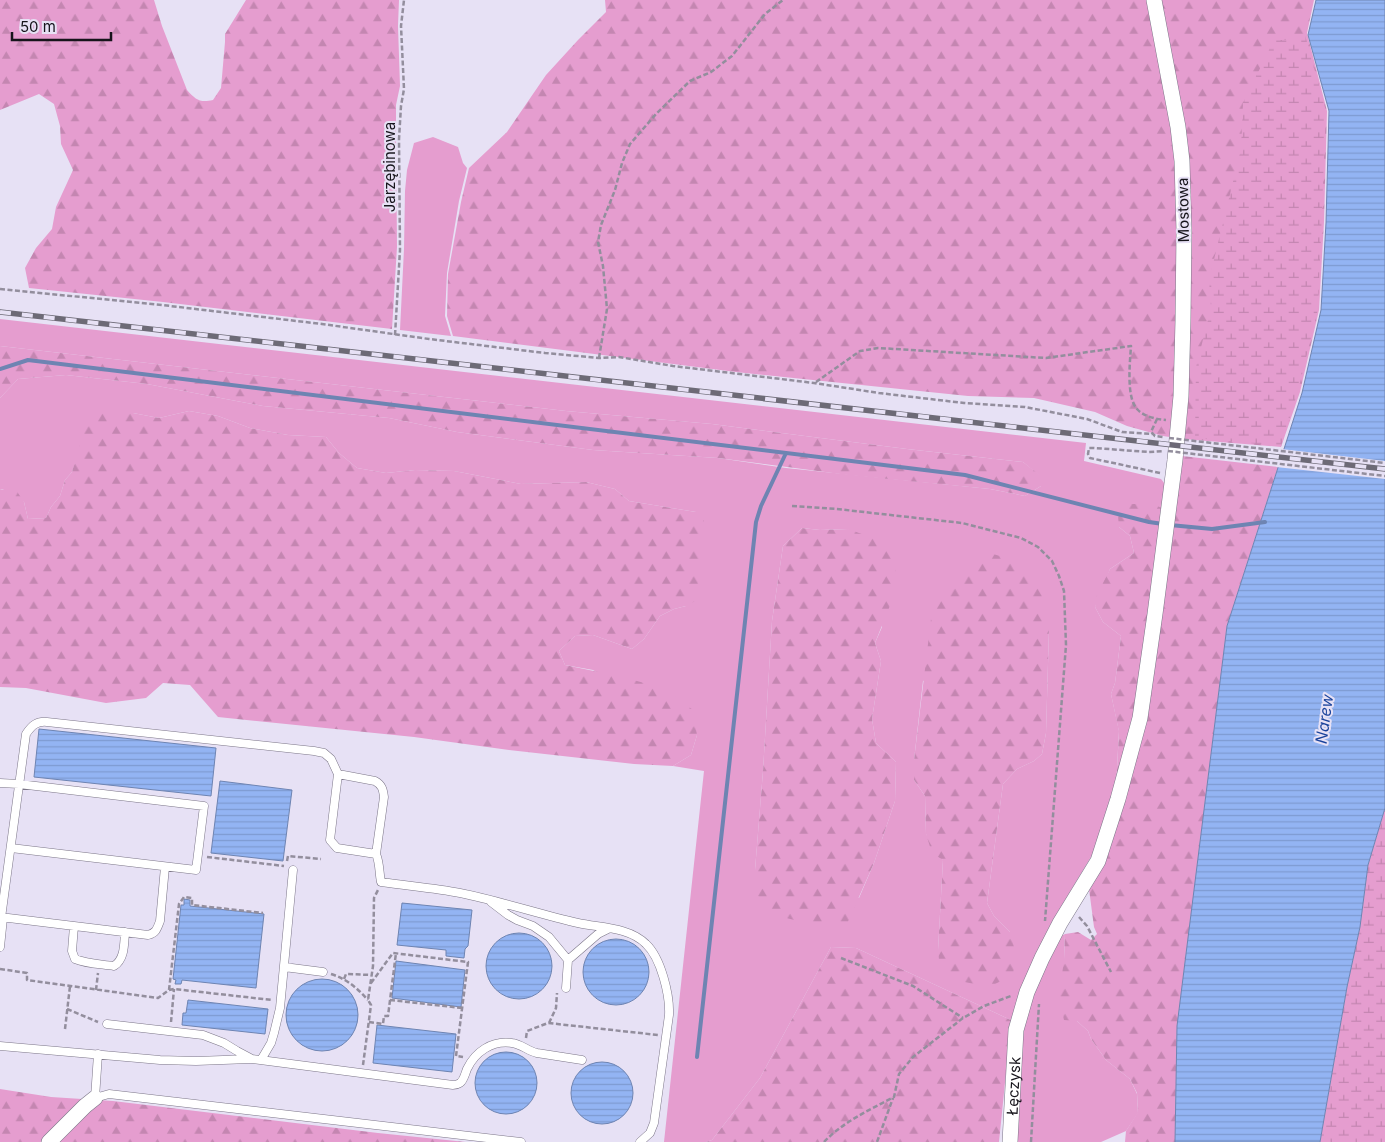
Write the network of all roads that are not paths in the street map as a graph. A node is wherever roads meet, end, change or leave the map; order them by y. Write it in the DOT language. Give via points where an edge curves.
graph roads {
  1 [pos="1154,0"];
  2 [pos="338,774"];
  3 [pos="0,782"];
  4 [pos="19,784"];
  5 [pos="11,848"];
  6 [pos="376,854"];
  7 [pos="165,867"];
  8 [pos="292,870"];
  9 [pos="489,900"];
  10 [pos="1071,906"];
  11 [pos="2,918"];
  12 [pos="74,926"];
  13 [pos="608,929"];
  14 [pos="125,932"];
  15 [pos="0,947"];
  16 [pos="568,960"];
  17 [pos="284,967"];
  18 [pos="323,972"];
  19 [pos="566,988"];
  20 [pos="107,1024"];
  21 [pos="0,1046"];
  22 [pos="98,1054"];
  23 [pos="256,1059"];
  24 [pos="582,1060"];
  25 [pos="95,1098"];
  26 [pos="49,1142"];
  27 [pos="521,1142"];
  28 [pos="640,1142"];
  29 [pos="1010,1142"];
  1 -- 10 [label="street, Mostowa" via="1182,161 1183,320 1178,422 1140,718 1098,860"];
  2 -- 4 [label="lane" via="331,759 314,751 41,721 31,726 26,734"];
  2 -- 6 [label="lane" via="376,781 383,790"];
  2 -- 6 [label="lane" via="330,840 337,848"];
  3 -- 4 [label="lane"];
  4 -- 5 [label="lane"];
  4 -- 7 [label="lane" via="204,806 196,870"];
  5 -- 7 [label="lane"];
  5 -- 11 [label="lane"];
  6 -- 9 [label="lane" via="381,882"];
  7 -- 14 [label="lane" via="158,928 154,934 148,935"];
  8 -- 17 [label="lane"];
  9 -- 13 [label="lane"];
  9 -- 16 [label="lane" via="508,915 549,937"];
  10 -- 29 [label="street, Łęczysk" via="1042,958 1033,995 1016,1030"];
  11 -- 12 [label="lane"];
  11 -- 15 [label="lane"];
  12 -- 14 [label="lane"];
  12 -- 14 [label="lane" via="72,950 75,960 80,962 114,966 122,956"];
  13 -- 16 [label="lane"];
  13 -- 28 [label="lane" via="624,931 646,944 654,954 669,1004 654,1124"];
  16 -- 19 [label="lane"];
  17 -- 18 [label="lane"];
  17 -- 23 [label="lane" via="281,1000 271,1043"];
  20 -- 23 [label="lane" via="203,1035"];
  21 -- 22 [label="lane"];
  22 -- 23 [label="lane" via="160,1060"];
  22 -- 25 [label="lane"];
  23 -- 24 [label="lane" via="452,1085 462,1082 474,1058 494,1044 512,1043 537,1053"];
  25 -- 26 [label="street"];
  25 -- 27 [label="lane" via="109,1094"];
}
